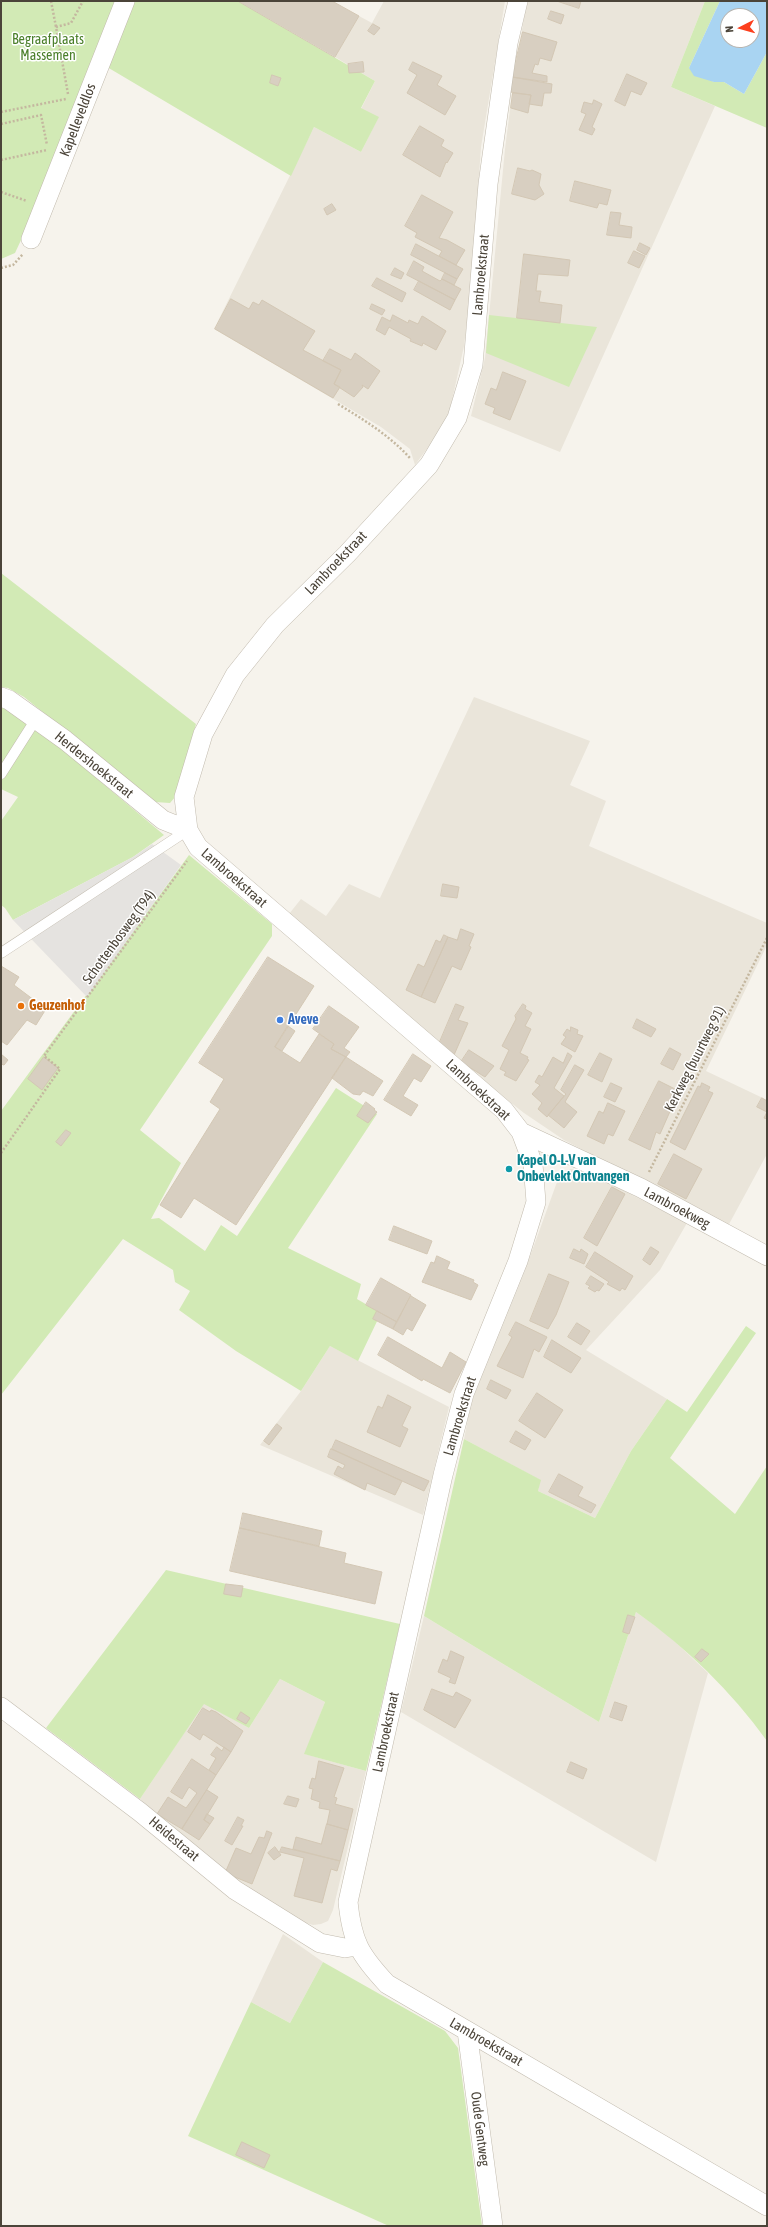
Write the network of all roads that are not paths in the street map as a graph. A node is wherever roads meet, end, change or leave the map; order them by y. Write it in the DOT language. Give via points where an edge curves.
graph roads {
  1 [pos="125,1"];
  2 [pos="518,1"];
  3 [pos="31,239"];
  4 [pos="1,698"];
  5 [pos="36,719"];
  6 [pos="1,774"];
  7 [pos="188,830"];
  8 [pos="1,953"];
  9 [pos="521,1132"];
  10 [pos="767,1256"];
  11 [pos="1,1707"];
  12 [pos="357,1946"];
  13 [pos="467,2031"];
  14 [pos="767,2206"];
  15 [pos="493,2226"];
  1 -- 3 [label="street, Kapelleveldlos"];
  2 -- 7 [label="street, Lambroekstraat" via="508,43 488,184 473,365 457,418 424,471 347,554 275,625 235,675 203,734 184,797"];
  4 -- 5 [label="street, Herdershoekstraat" via="9,700"];
  5 -- 6 [label="lane"];
  5 -- 7 [label="street, Herdershoekstraat" via="163,820"];
  7 -- 8 [label="lane"];
  7 -- 9 [label="street, Lambroekstraat" via="198,847 504,1110"];
  9 -- 10 [label="street, Lambroekweg" via="641,1188"];
  9 -- 12 [label="street, Lambroekstraat" via="533,1164 536,1202 518,1261 464,1394 442,1475 348,1902 350,1926"];
  11 -- 12 [label="street, Heidestraat" via="140,1812 235,1890 320,1943 345,1948"];
  12 -- 13 [label="street, Lambroekstraat" via="366,1962 387,1984"];
  13 -- 14 [label="street, Lambroekstraat"];
  13 -- 15 [label="street, Oude Gentweg"];
}
